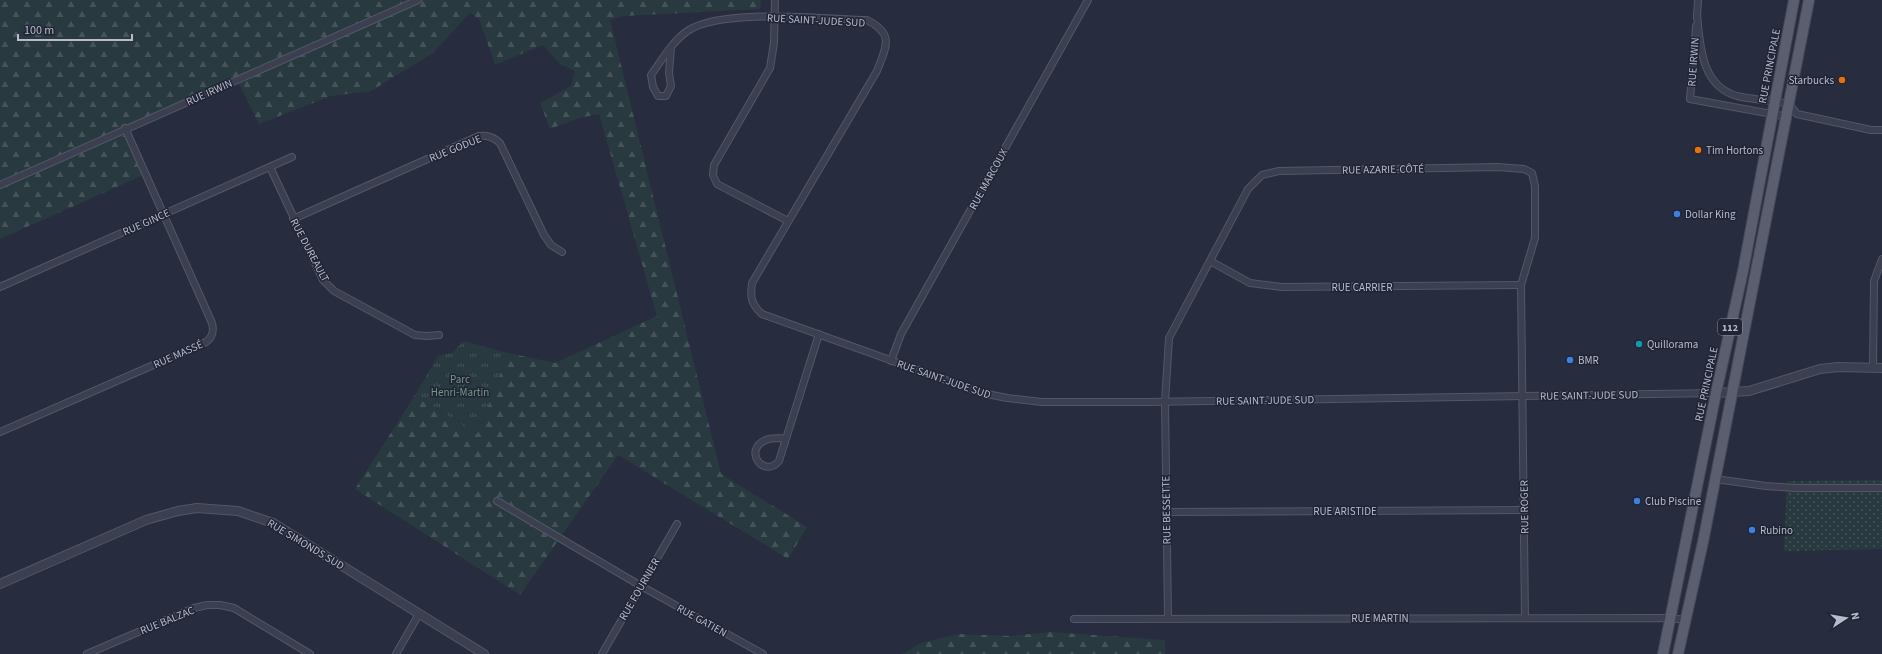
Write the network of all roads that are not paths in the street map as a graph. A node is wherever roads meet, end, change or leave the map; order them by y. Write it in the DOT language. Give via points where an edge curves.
graph roads {
  1 [pos="418,0"];
  2 [pos="775,0"];
  3 [pos="1088,0"];
  4 [pos="1698,0"];
  5 [pos="1794,0"];
  6 [pos="1809,0"];
  7 [pos="1697,14"];
  8 [pos="774,16"];
  9 [pos="671,48"];
  10 [pos="1775,100"];
  11 [pos="1789,104"];
  12 [pos="1772,114"];
  13 [pos="1797,114"];
  14 [pos="1786,117"];
  15 [pos="125,128"];
  16 [pos="1882,130"];
  17 [pos="292,157"];
  18 [pos="270,167"];
  19 [pos="0,185"];
  20 [pos="164,214"];
  21 [pos="293,219"];
  22 [pos="788,221"];
  23 [pos="562,252"];
  24 [pos="1882,259"];
  25 [pos="1210,261"];
  26 [pos="1521,285"];
  27 [pos="0,287"];
  28 [pos="819,334"];
  29 [pos="439,335"];
  30 [pos="891,361"];
  31 [pos="1878,368"];
  32 [pos="1731,392"];
  33 [pos="1716,393"];
  34 [pos="1523,395"];
  35 [pos="1165,402"];
  36 [pos="0,432"];
  37 [pos="786,438"];
  38 [pos="1715,479"];
  39 [pos="1882,488"];
  40 [pos="497,501"];
  41 [pos="1524,510"];
  42 [pos="1166,512"];
  43 [pos="677,524"];
  44 [pos="0,584"];
  45 [pos="641,586"];
  46 [pos="419,614"];
  47 [pos="1168,618"];
  48 [pos="1525,618"];
  49 [pos="1670,618"];
  50 [pos="1074,619"];
  51 [pos="1686,620"];
  52 [pos="87,654"];
  53 [pos="310,654"];
  54 [pos="396,654"];
  55 [pos="484,654"];
  56 [pos="602,654"];
  57 [pos="763,654"];
  58 [pos="1663,654"];
  59 [pos="1678,654"];
  1 -- 15 [label="street, RUE IRWIN"];
  2 -- 8 [label="street"];
  3 -- 30 [label="street, RUE MARCOUX" via="901,334"];
  4 -- 7 [label="street, RUE IRWIN"];
  5 -- 10 [label="main road, RUE PRINCIPALE / 112"];
  6 -- 11 [label="main road, 112"];
  7 -- 10 [label="street, RUE IRWIN" via="1702,55 1708,74 1721,89 1737,96"];
  7 -- 12 [label="street, RUE IRWIN" via="1690,99"];
  8 -- 9 [label="street, RUE SAINT-JUDE SUD" via="718,20 689,30"];
  8 -- 22 [label="street" via="774,43 770,68 714,165 713,175 718,184"];
  8 -- 22 [label="street, RUE SAINT-JUDE SUD" via="867,20 881,27 886,38 877,71"];
  9 -- 9 [label="street, RUE SAINT-JUDE SUD" via="671,86 666,96 658,96 653,87 651,74"];
  10 -- 11 [label="street, RUE IRWIN"];
  10 -- 12 [label="main road, RUE PRINCIPALE / 112"];
  11 -- 13 [label="street"];
  11 -- 14 [label="main road, 112"];
  12 -- 14 [label="street"];
  12 -- 33 [label="main road, RUE PRINCIPALE / 112" via="1743,271"];
  13 -- 14 [label="street"];
  13 -- 16 [label="street" via="1871,130"];
  14 -- 32 [label="main road, 112"];
  15 -- 19 [label="street, RUE IRWIN"];
  15 -- 20 [label="street, RUE MASSÉ"];
  17 -- 18 [label="street, RUE GINCE"];
  18 -- 20 [label="street, RUE GINCE"];
  18 -- 21 [label="street, RUE DUREAULT"];
  20 -- 27 [label="street, RUE GINCE"];
  20 -- 36 [label="street, RUE MASSÉ" via="212,323 212,336 206,342"];
  21 -- 23 [label="street, RUE GODUE" via="486,135 494,137 500,143 544,235 551,245"];
  21 -- 29 [label="street, RUE DUREAULT" via="323,280 334,290 415,334"];
  22 -- 28 [label="street, RUE SAINT-JUDE SUD" via="752,283 750,296 753,306 762,314"];
  24 -- 31 [label="street" via="1874,281"];
  25 -- 26 [label="street, RUE CARRIER" via="1250,283 1282,287"];
  25 -- 26 [label="street, RUE AZARIE-CÔTÉ" via="1248,189 1262,175 1279,170 1497,167 1524,169 1532,173 1535,186 1535,238"];
  25 -- 35 [label="street, RUE AZARIE-CÔTÉ" via="1169,338"];
  26 -- 34 [label="street, RUE AZARIE-CÔTÉ"];
  28 -- 30 [label="street, RUE SAINT-JUDE SUD"];
  28 -- 37 [label="street"];
  30 -- 35 [label="street, RUE SAINT-JUDE SUD" via="982,393 1006,398 1042,402"];
  31 -- 32 [label="street, RUE SAINT-JUDE SUD" via="1820,369 1749,390"];
  32 -- 33 [label="street, RUE SAINT-JUDE SUD"];
  32 -- 38 [label="main road, 112"];
  33 -- 34 [label="street, RUE SAINT-JUDE SUD"];
  33 -- 49 [label="main road, RUE PRINCIPALE / 112"];
  34 -- 35 [label="street, RUE SAINT-JUDE SUD"];
  34 -- 41 [label="street, RUE ROGER"];
  35 -- 42 [label="street, RUE BESSETTE"];
  37 -- 37 [label="street" via="776,464 761,465 757,460 756,448 768,439"];
  38 -- 39 [label="street" via="1795,488"];
  38 -- 51 [label="main road, 112"];
  40 -- 45 [label="street, RUE GATIEN"];
  41 -- 42 [label="street, RUE ARISTIDE"];
  41 -- 48 [label="street, RUE ROGER"];
  42 -- 47 [label="street, RUE BESSETTE"];
  43 -- 45 [label="street, RUE FOURNIER"];
  44 -- 46 [label="street, RUE SIMONDS SUD" via="146,520 178,511 215,508 238,511 273,523"];
  45 -- 56 [label="street, RUE FOURNIER"];
  45 -- 57 [label="street, RUE GATIEN"];
  46 -- 54 [label="street"];
  46 -- 55 [label="street, RUE SIMONDS SUD"];
  47 -- 48 [label="street, RUE MARTIN"];
  47 -- 50 [label="street, RUE MARTIN"];
  48 -- 49 [label="street, RUE MARTIN"];
  49 -- 51 [label="street, RUE MARTIN"];
  49 -- 58 [label="main road, RUE PRINCIPALE / 112"];
  51 -- 59 [label="main road, 112"];
  52 -- 53 [label="street, RUE BALZAC" via="180,613 207,605 234,608"];
}
